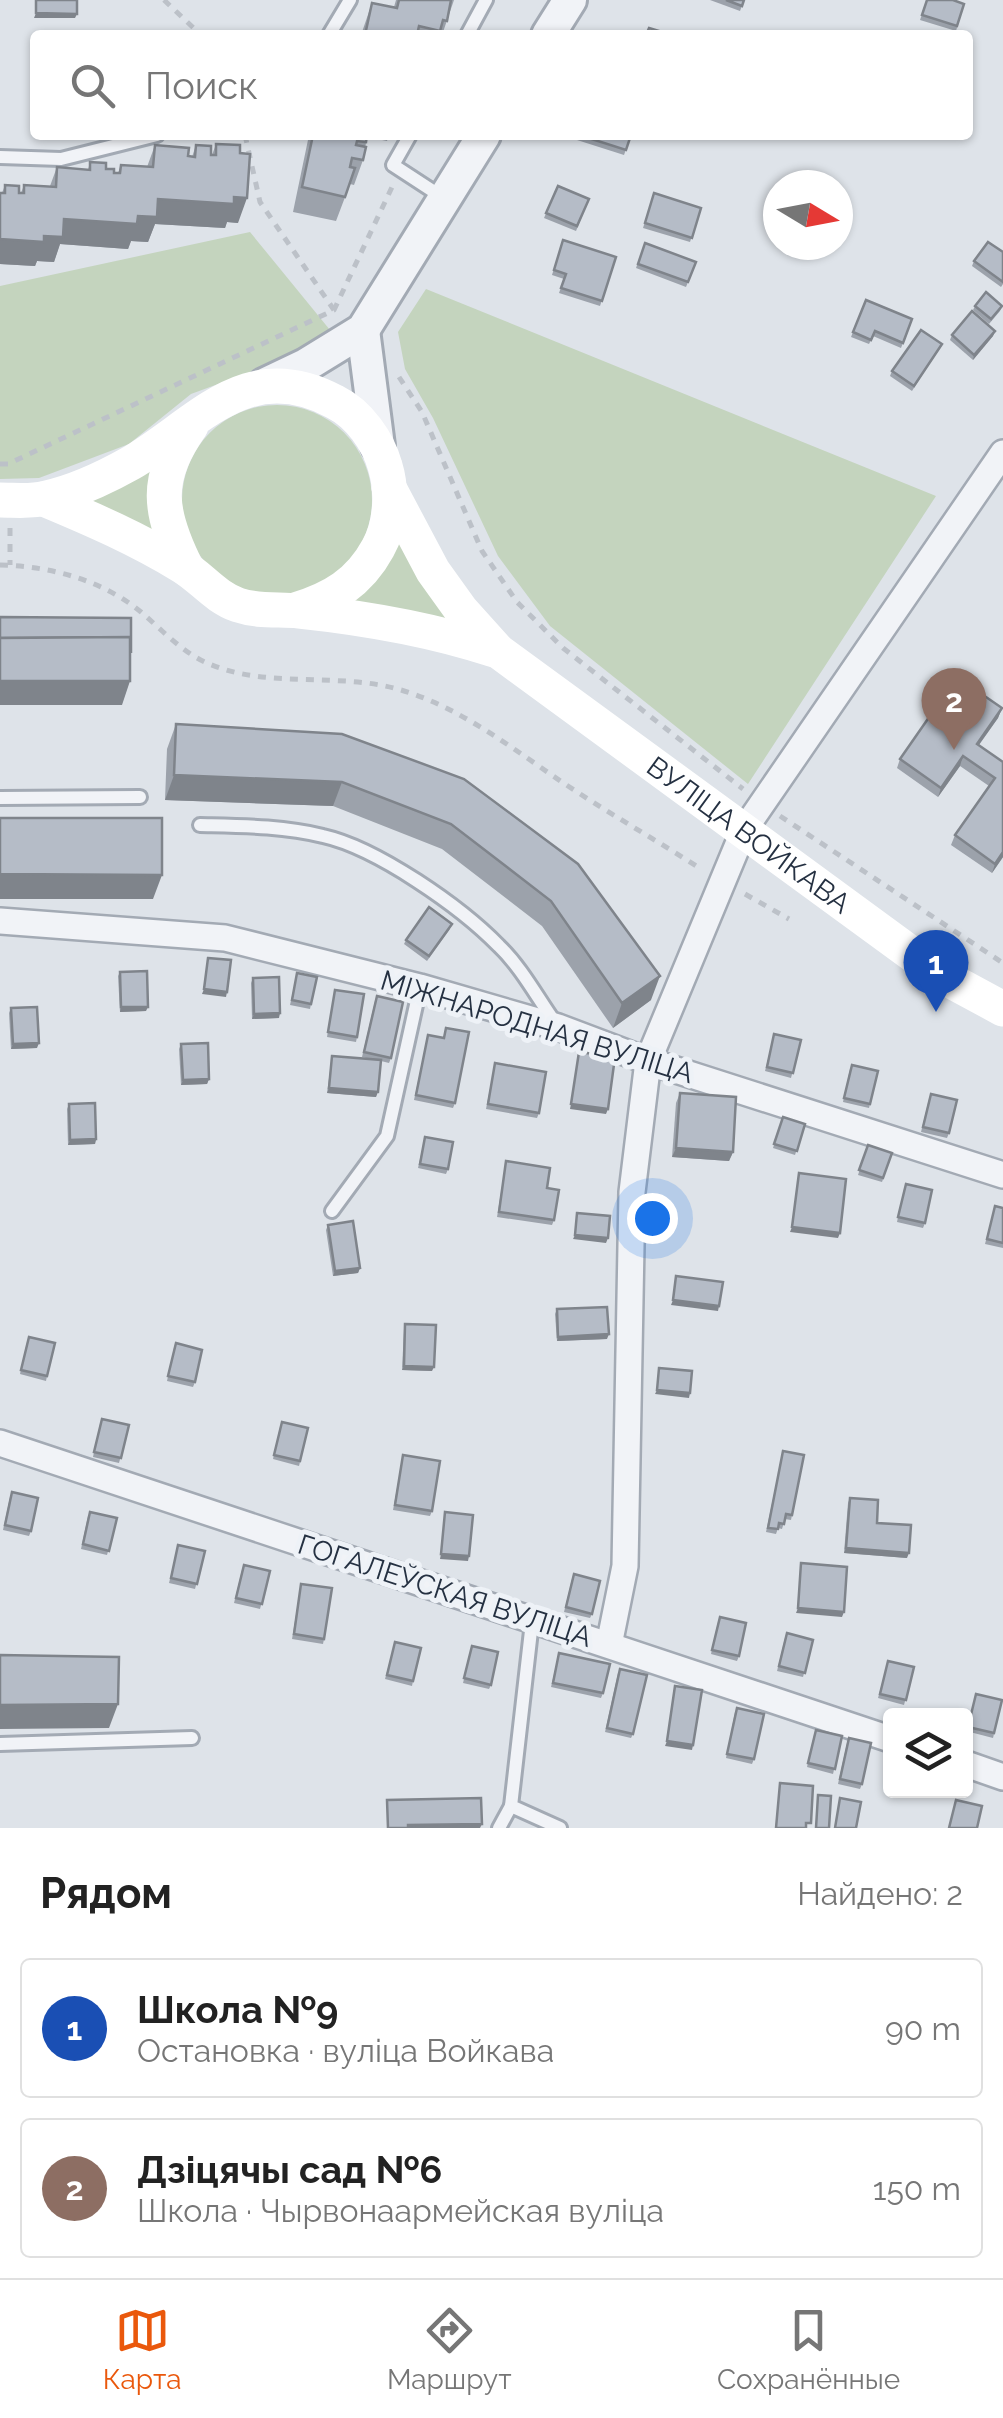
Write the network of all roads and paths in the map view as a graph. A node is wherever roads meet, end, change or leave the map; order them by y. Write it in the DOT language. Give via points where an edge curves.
graph roads {
  1 [pos="164,0"];
  2 [pos="350,0"];
  3 [pos="486,0"];
  4 [pos="570,0"];
  5 [pos="196,30"];
  6 [pos="332,30"];
  7 [pos="469,30"];
  8 [pos="551,30"];
  9 [pos="137,140"];
  10 [pos="246,140"];
  11 [pos="407,140"];
  12 [pos="481,140"];
  13 [pos="0,157"];
  14 [pos="400,170"];
  15 [pos="444,198"];
  16 [pos="334,310"];
  17 [pos="363,330"];
  18 [pos="396,372"];
  19 [pos="264,386"];
  20 [pos="198,417"];
  21 [pos="378,446"];
  22 [pos="1003,453"];
  23 [pos="0,464"];
  24 [pos="390,488"];
  25 [pos="44,499"];
  26 [pos="5,507"];
  27 [pos="0,565"];
  28 [pos="10,565"];
  29 [pos="188,569"];
  30 [pos="295,610"];
  31 [pos="498,651"];
  32 [pos="140,796"];
  33 [pos="0,798"];
  34 [pos="754,817"];
  35 [pos="200,825"];
  36 [pos="722,882"];
  37 [pos="788,919"];
  38 [pos="0,921"];
  39 [pos="1003,963"];
  40 [pos="420,987"];
  41 [pos="1003,1008"];
  42 [pos="558,1027"];
  43 [pos="648,1061"];
  44 [pos="1003,1175"];
  45 [pos="332,1211"];
  46 [pos="0,1443"];
  47 [pos="532,1622"];
  48 [pos="610,1645"];
  49 [pos="883,1737"];
  50 [pos="192,1738"];
  51 [pos="0,1744"];
  52 [pos="973,1766"];
  53 [pos="1003,1777"];
  54 [pos="512,1806"];
  55 [pos="499,1828"];
  56 [pos="560,1828"];
  1 -- 5 [label="path"];
  2 -- 6 [label="lane"];
  3 -- 7 [label="lane"];
  4 -- 8 [label="street"];
  9 -- 13 [label="lane" via="61,159"];
  10 -- 16 [label="path" via="260,202"];
  11 -- 14 [label="lane" via="393,165"];
  12 -- 15 [label="street"];
  14 -- 15 [label="lane"];
  14 -- 16 [label="path"];
  15 -- 17 [label="street"];
  16 -- 23 [label="path"];
  17 -- 19 [label="street"];
  17 -- 21 [label="street"];
  18 -- 34 [label="path" via="422,412 482,552 518,602"];
  19 -- 20 [label="main road, ВУЛІЦА ВОЙКАВА" via="240,391"];
  19 -- 21 [label="main road, ВУЛІЦА ВОЙКАВА" via="318,392 352,415"];
  20 -- 25 [label="main road, ВУЛІЦА ВОЙКАВА" via="130,464"];
  20 -- 29 [label="main road, ВУЛІЦА ВОЙКАВА" via="174,450 164,491 168,532"];
  21 -- 24 [label="main road, ВУЛІЦА ВОЙКАВА"];
  22 -- 34 [label="street"];
  24 -- 30 [label="main road, ВУЛІЦА ВОЙКАВА" via="381,543 366,568 334,595"];
  24 -- 31 [label="main road, ВУЛІЦА ВОЙКАВА" via="433,571"];
  25 -- 26 [label="main road, ВУЛІЦА ВОЙКАВА"];
  25 -- 29 [label="main road, ВУЛІЦА ВОЙКАВА"];
  26 -- 28 [label="path"];
  27 -- 28 [label="path"];
  28 -- 36 [label="path" via="100,586 204,662 237,674 401,690 453,712"];
  29 -- 30 [label="main road, ВУЛІЦА ВОЙКАВА" via="236,604 265,612"];
  30 -- 31 [label="main road, ВУЛІЦА ВОЙКАВА" via="448,634"];
  31 -- 34 [label="main road, ВУЛІЦА ВОЙКАВА"];
  32 -- 33 [label="lane"];
  34 -- 36 [label="street"];
  34 -- 39 [label="path"];
  34 -- 41 [label="main road, ВУЛІЦА ВОЙКАВА" via="942,976"];
  35 -- 42 [label="lane" via="327,836 396,868 501,947"];
  36 -- 37 [label="path"];
  36 -- 43 [label="street"];
  38 -- 40 [label="street, МІЖНАРОДНАЯ ВУЛІЦА" via="225,938"];
  40 -- 42 [label="street, МІЖНАРОДНАЯ ВУЛІЦА"];
  40 -- 45 [label="lane" via="386,1136"];
  42 -- 43 [label="street, МІЖНАРОДНАЯ ВУЛІЦА"];
  43 -- 44 [label="street, МІЖНАРОДНАЯ ВУЛІЦА"];
  43 -- 48 [label="street" via="632,1192 625,1566"];
  46 -- 47 [label="street, ГОГАЛЕЎСКАЯ ВУЛІЦА"];
  47 -- 48 [label="street, ГОГАЛЕЎСКАЯ ВУЛІЦА"];
  47 -- 54 [label="lane"];
  48 -- 49 [label="street, ГОГАЛЕЎСКАЯ ВУЛІЦА"];
  50 -- 51 [label="lane"];
  52 -- 53 [label="street"];
  54 -- 55 [label="lane"];
  54 -- 56 [label="lane"];
}
